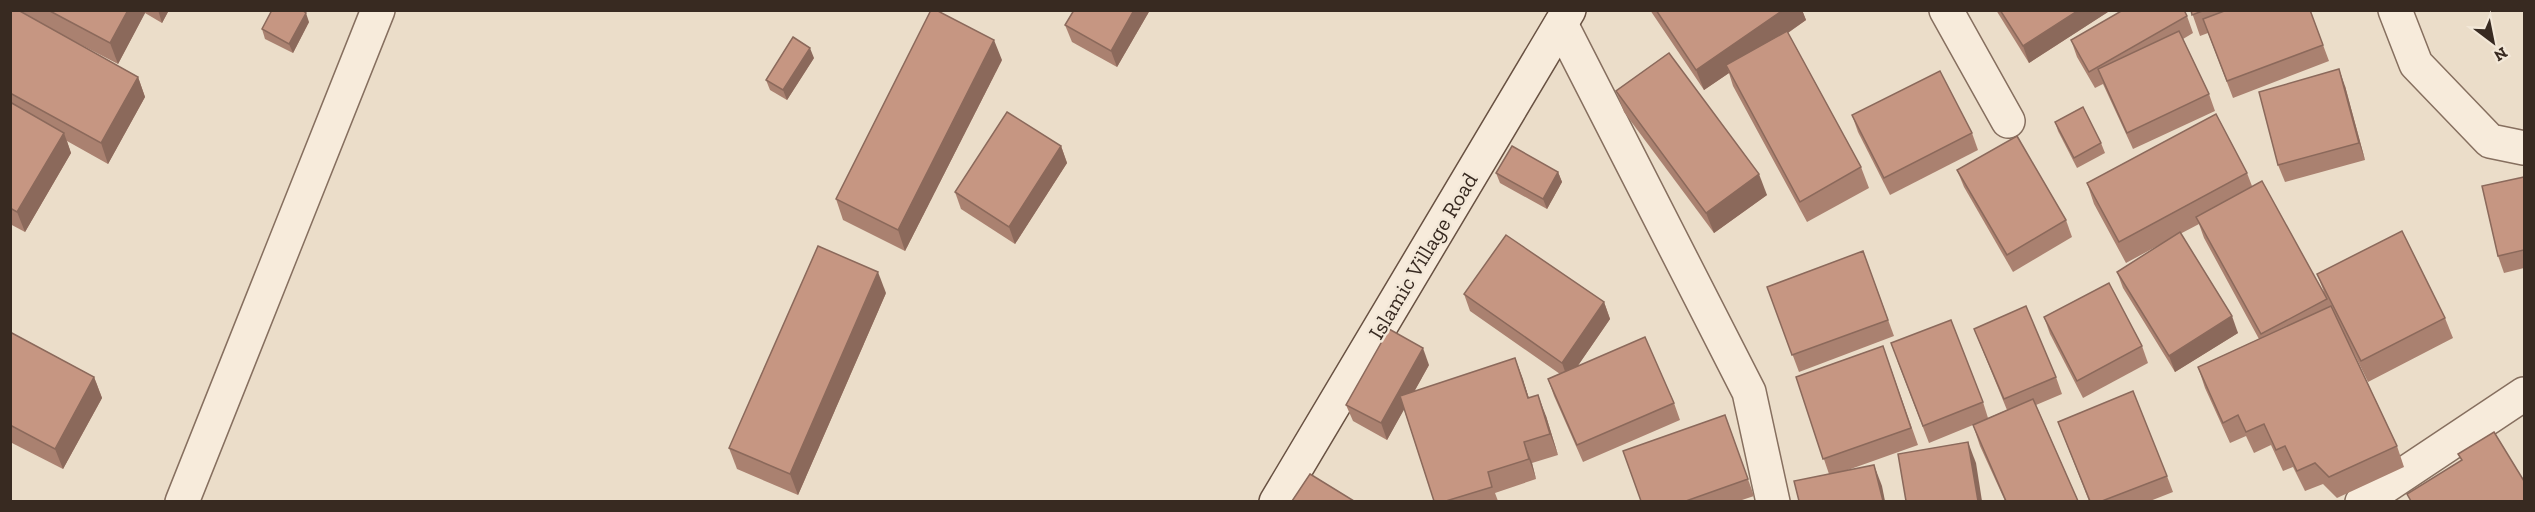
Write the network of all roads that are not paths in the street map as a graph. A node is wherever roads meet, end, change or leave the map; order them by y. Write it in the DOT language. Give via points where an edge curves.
graph roads {
  1 [pos="378,10"];
  2 [pos="1946,10"];
  3 [pos="2395,10"];
  4 [pos="1565,17"];
  5 [pos="2008,121"];
  6 [pos="2524,148"];
  7 [pos="2524,394"];
  8 [pos="182,501"];
  9 [pos="1276,501"];
  10 [pos="1773,501"];
  11 [pos="2362,501"];
  1 -- 8 [label="street"];
  2 -- 5 [label="street"];
  3 -- 6 [label="street" via="2416,64 2490,141"];
  4 -- 9 [label="street, Islamic Village Road"];
  4 -- 10 [label="street" via="1749,392"];
  7 -- 11 [label="street"];
}
